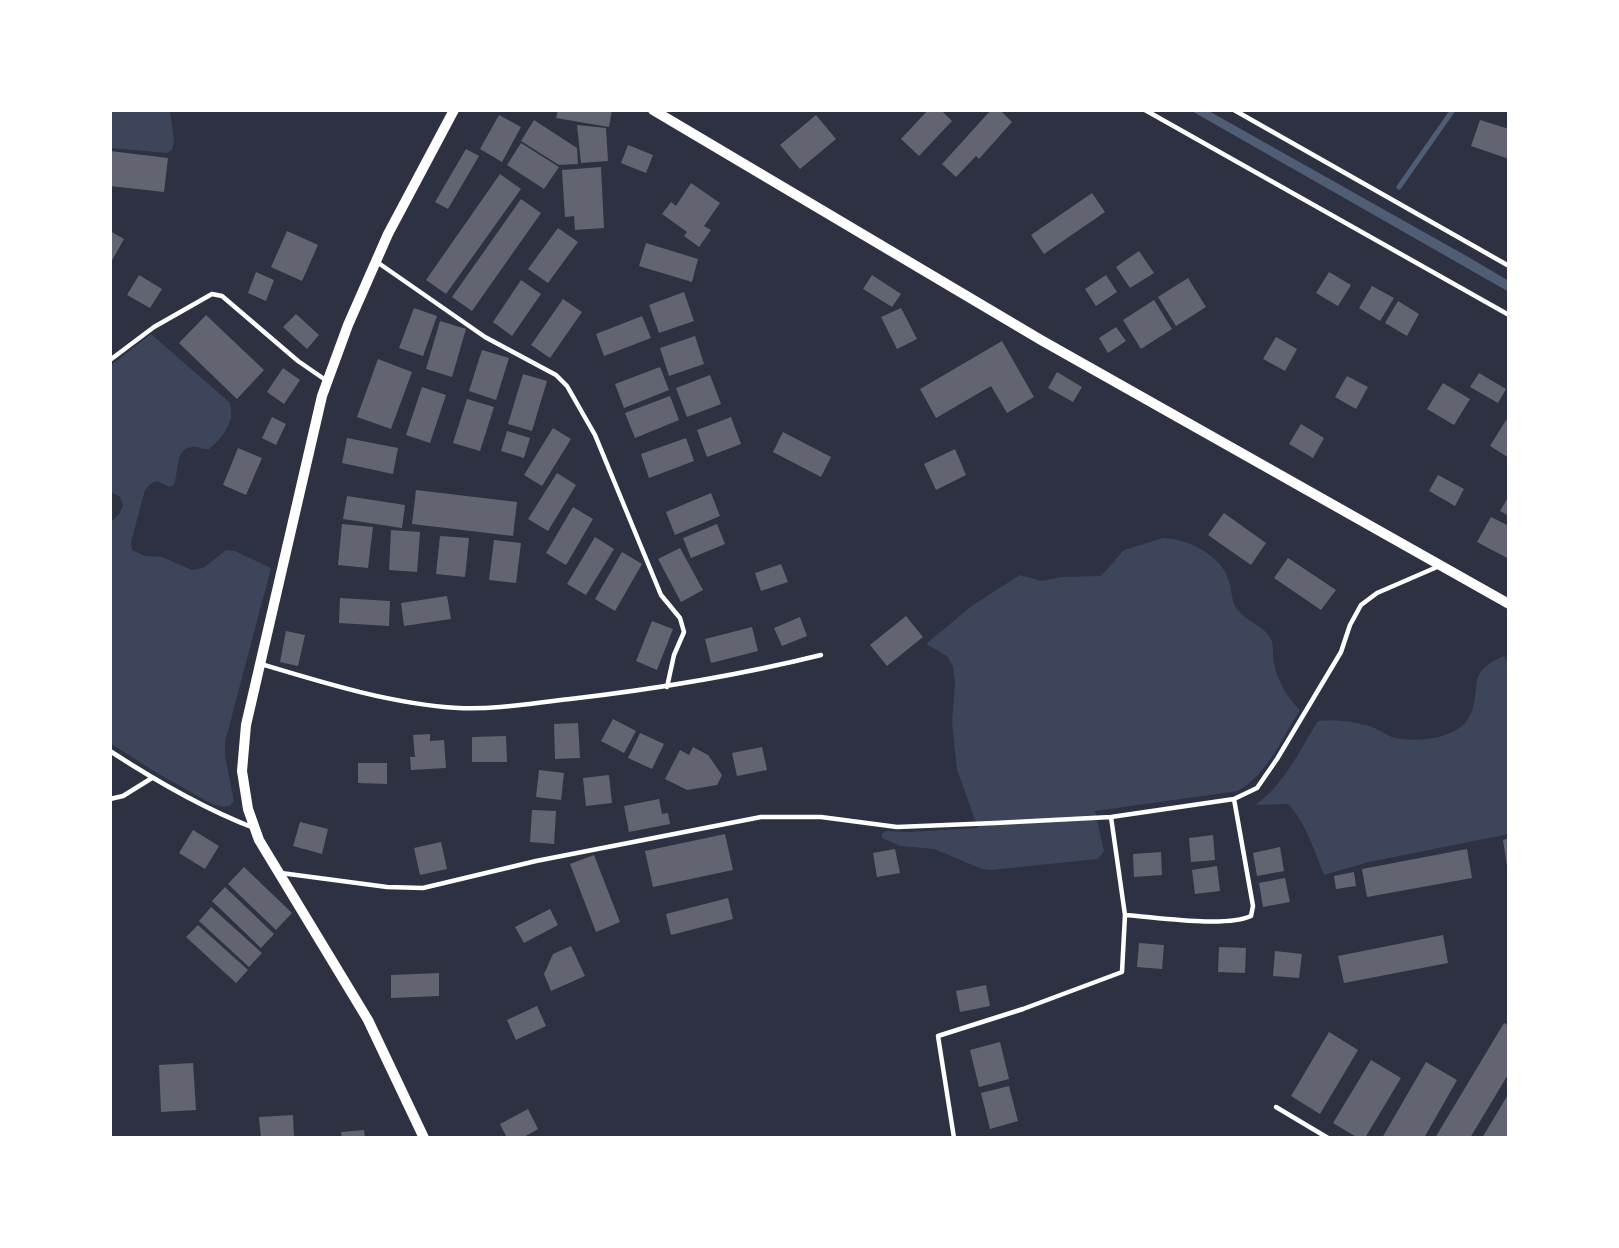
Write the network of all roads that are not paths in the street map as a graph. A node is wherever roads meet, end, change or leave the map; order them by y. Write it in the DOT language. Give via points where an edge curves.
graph roads {
  1 [pos="454,110"];
  2 [pos="653,110"];
  3 [pos="1145,110"];
  4 [pos="1234,110"];
  5 [pos="376,261"];
  6 [pos="1509,266"];
  7 [pos="1509,315"];
  8 [pos="110,360"];
  9 [pos="328,382"];
  10 [pos="1441,565"];
  11 [pos="1509,604"];
  12 [pos="821,654"];
  13 [pos="260,664"];
  14 [pos="667,687"];
  15 [pos="110,751"];
  16 [pos="152,778"];
  17 [pos="110,799"];
  18 [pos="1234,799"];
  19 [pos="1111,817"];
  20 [pos="255,829"];
  21 [pos="281,873"];
  22 [pos="1125,915"];
  23 [pos="1276,1107"];
  24 [pos="424,1138"];
  25 [pos="954,1138"];
  26 [pos="1328,1138"];
  1 -- 5 [label="street"];
  2 -- 10 [label="street" via="1041,340"];
  3 -- 7 [label="lane"];
  4 -- 6 [label="lane"];
  5 -- 9 [label="street"];
  5 -- 14 [label="lane" via="485,337 556,375 567,386 595,435 661,595 680,618 684,632"];
  8 -- 9 [label="lane" via="154,327 212,294 222,296"];
  9 -- 13 [label="street"];
  10 -- 11 [label="street"];
  10 -- 18 [label="lane" via="1377,593 1361,606 1341,652 1277,759 1257,788"];
  12 -- 14 [label="lane"];
  13 -- 14 [label="lane" via="353,691 456,708"];
  13 -- 20 [label="street" via="246,725 242,771"];
  15 -- 16 [label="lane"];
  16 -- 17 [label="lane"];
  16 -- 20 [label="lane"];
  18 -- 19 [label="lane"];
  18 -- 22 [label="lane" via="1251,916 1214,921"];
  19 -- 21 [label="lane" via="897,827 821,817 761,817 423,887 387,887"];
  19 -- 22 [label="lane"];
  20 -- 21 [label="street"];
  21 -- 24 [label="street" via="368,1020"];
  22 -- 25 [label="lane" via="1122,972 938,1036"];
  23 -- 26 [label="lane"];
}
